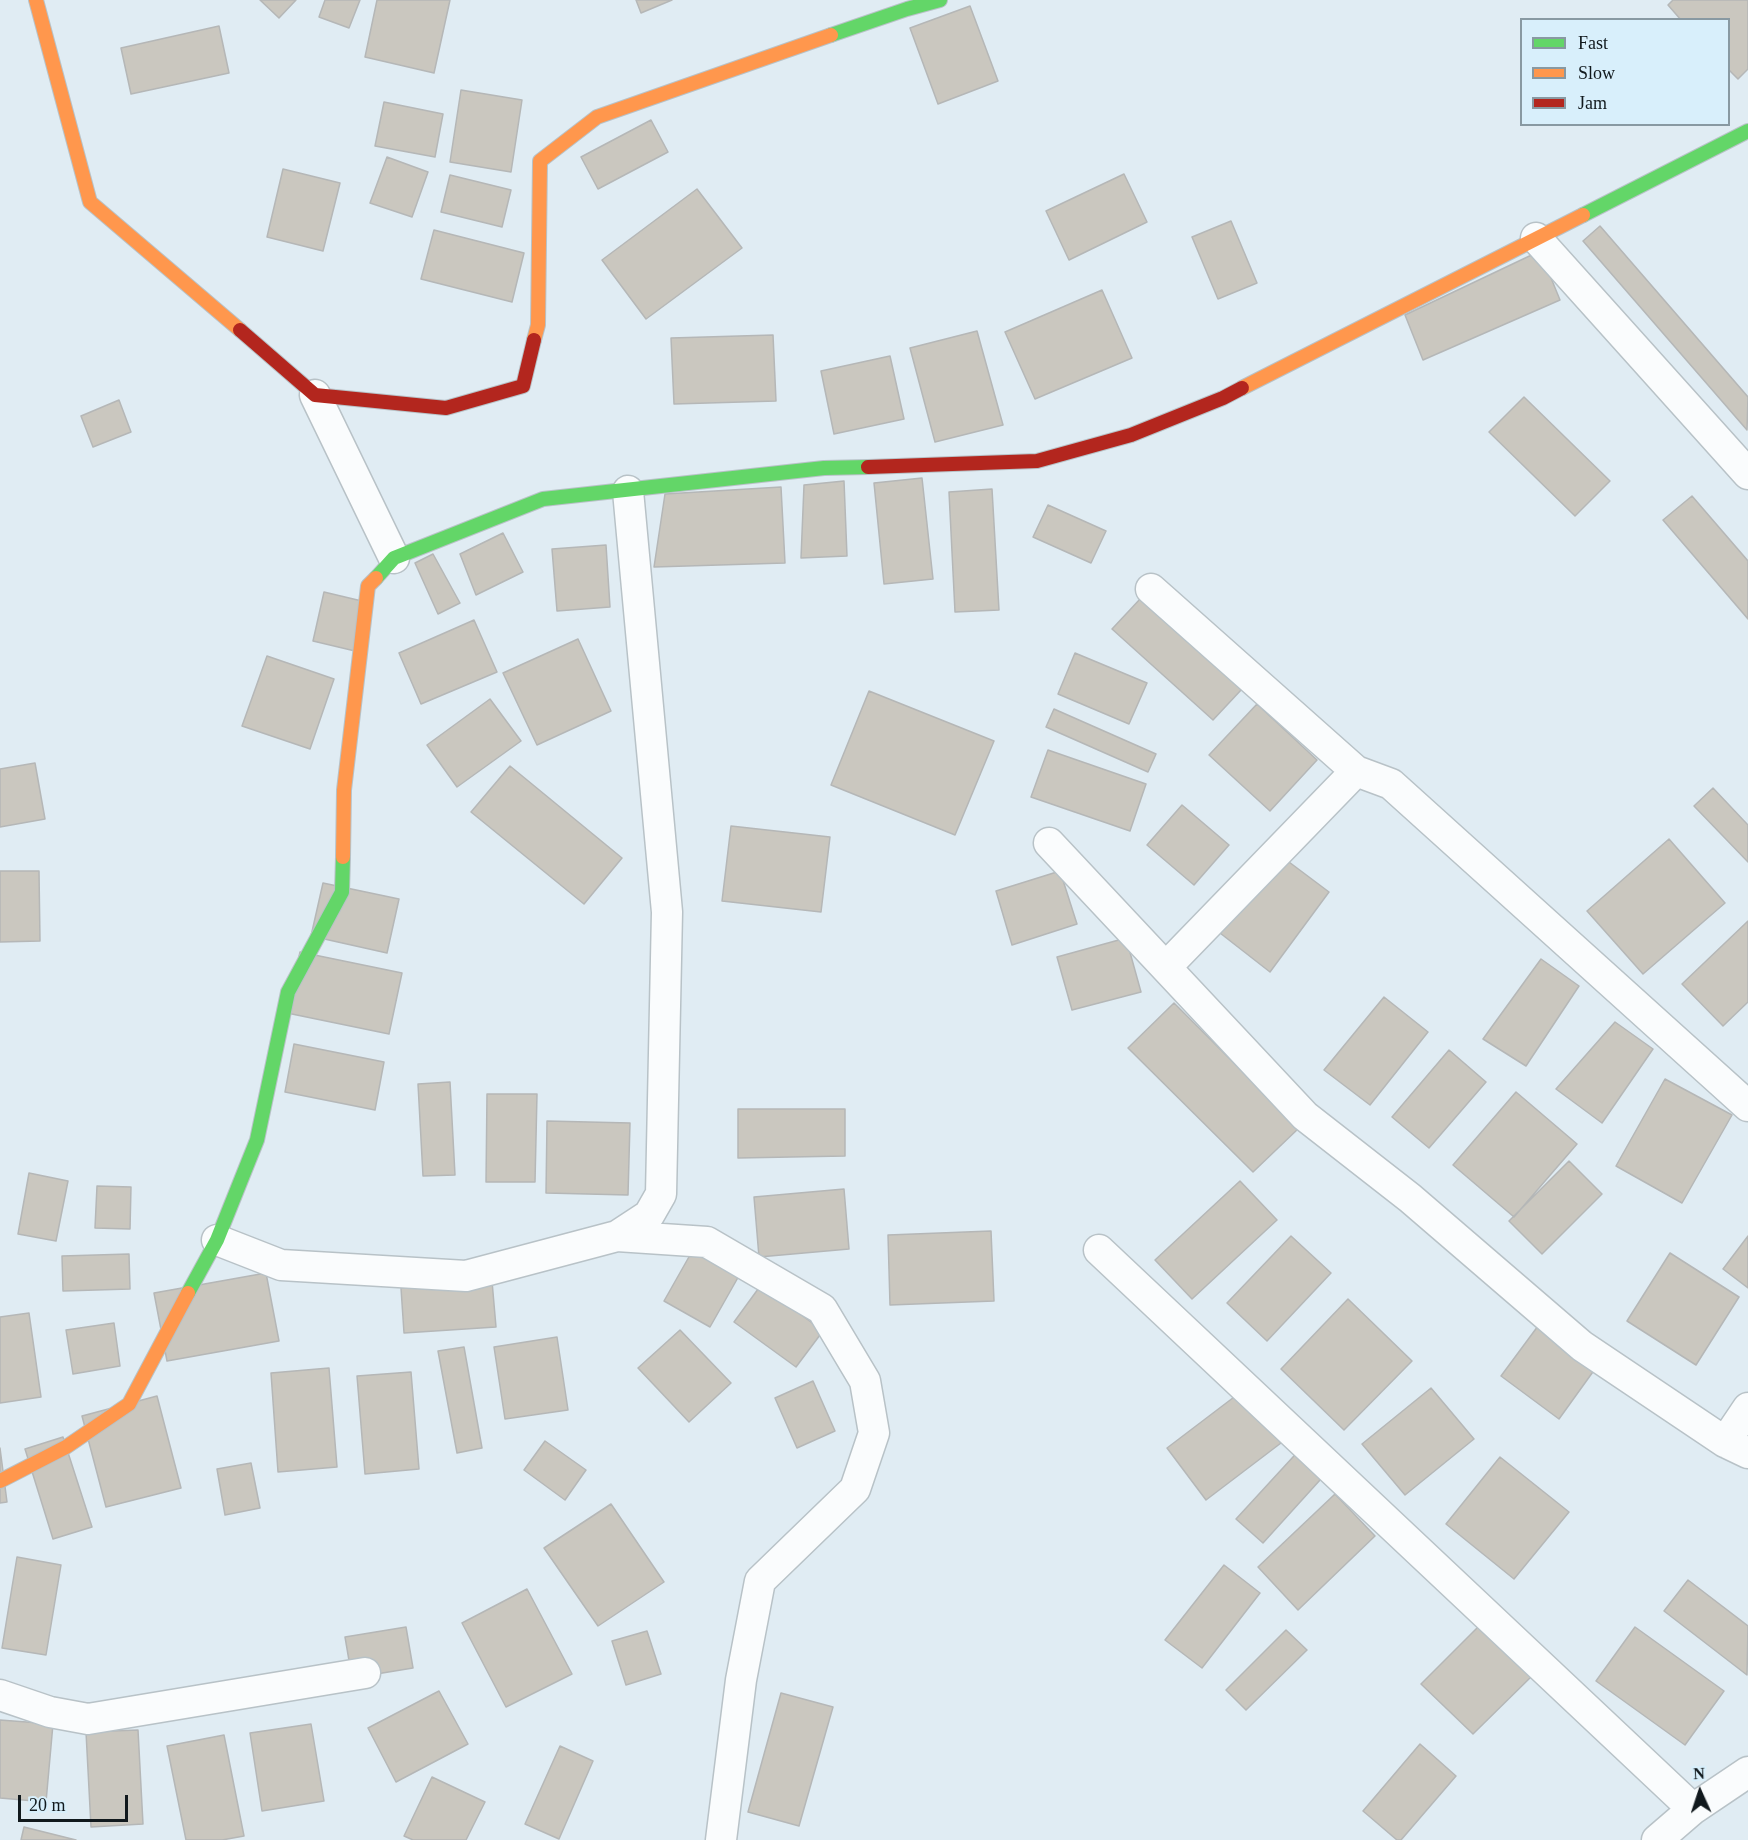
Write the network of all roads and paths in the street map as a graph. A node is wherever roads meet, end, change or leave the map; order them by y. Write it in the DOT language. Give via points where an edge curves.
graph roads {
  1 [pos="36,0"];
  2 [pos="940,0"];
  3 [pos="1748,132"];
  4 [pos="1536,238"];
  5 [pos="315,395"];
  6 [pos="1748,474"];
  7 [pos="628,491"];
  8 [pos="394,558"];
  9 [pos="1151,589"];
  10 [pos="1356,771"];
  11 [pos="1049,843"];
  12 [pos="1166,967"];
  13 [pos="1748,1106"];
  14 [pos="617,1236"];
  15 [pos="218,1239"];
  16 [pos="1099,1251"];
  17 [pos="1748,1408"];
  18 [pos="1737,1448"];
  19 [pos="0,1481"];
  20 [pos="366,1673"];
  21 [pos="0,1695"];
  22 [pos="1748,1772"];
  23 [pos="1693,1809"];
  24 [pos="721,1840"];
  25 [pos="1657,1840"];
  1 -- 5 [label="street" via="90,201"];
  2 -- 5 [label="street" via="597,117 540,161 538,325 523,386 447,408"];
  3 -- 4 [label="street"];
  4 -- 6 [label="street"];
  4 -- 7 [label="street" via="1223,398 1131,435 1037,461 824,468"];
  5 -- 8 [label="street"];
  7 -- 8 [label="street" via="543,500"];
  7 -- 14 [label="street" via="667,924 661,1194 649,1215"];
  8 -- 15 [label="street" via="368,586 344,790 342,892 288,992 257,1140"];
  9 -- 10 [label="street"];
  10 -- 12 [label="street"];
  10 -- 13 [label="street" via="1391,784"];
  11 -- 12 [label="street"];
  12 -- 18 [label="street" via="1305,1116 1410,1198 1582,1346"];
  14 -- 15 [label="street" via="466,1276 281,1265"];
  14 -- 24 [label="street" via="707,1242 822,1309 865,1381 874,1433 855,1490 760,1581 741,1680"];
  15 -- 19 [label="street" via="129,1404 66,1447"];
  16 -- 23 [label="street"];
  17 -- 18 [label="street"];
  20 -- 21 [label="street" via="88,1719 50,1712"];
  22 -- 23 [label="street"];
  23 -- 25 [label="street"];
}
